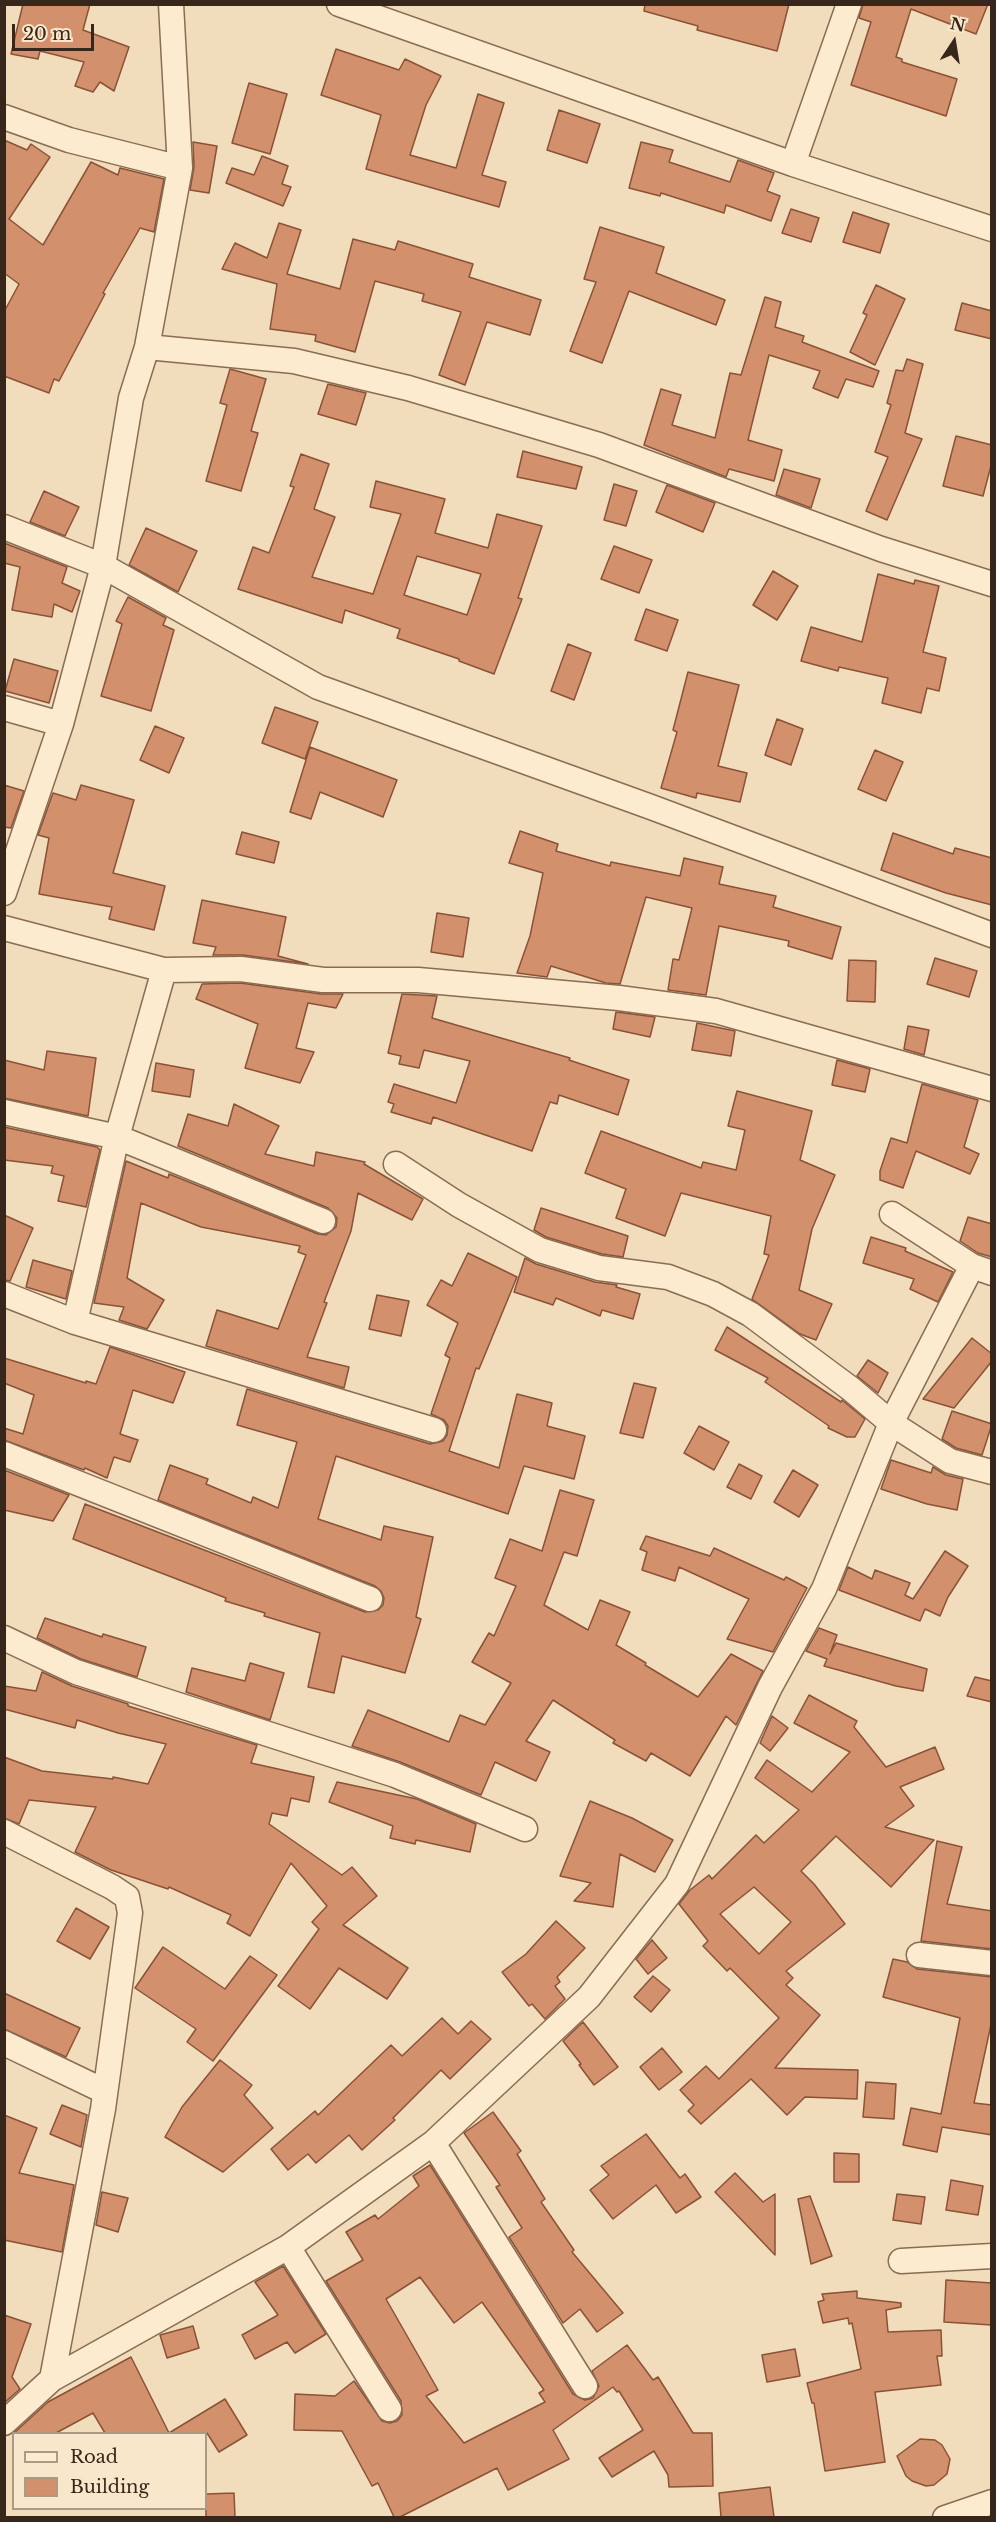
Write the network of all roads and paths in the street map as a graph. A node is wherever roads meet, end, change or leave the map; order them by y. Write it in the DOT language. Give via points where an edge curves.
graph roads {
  1 [pos="171,4"];
  2 [pos="339,4"];
  3 [pos="849,4"];
  4 [pos="4,117"];
  5 [pos="793,164"];
  6 [pos="180,168"];
  7 [pos="992,229"];
  8 [pos="147,347"];
  9 [pos="4,527"];
  10 [pos="103,566"];
  11 [pos="992,584"];
  12 [pos="4,708"];
  13 [pos="62,724"];
  14 [pos="4,893"];
  15 [pos="4,928"];
  16 [pos="992,935"];
  17 [pos="164,970"];
  18 [pos="992,1089"];
  19 [pos="4,1112"];
  20 [pos="117,1137"];
  21 [pos="396,1164"];
  22 [pos="892,1214"];
  23 [pos="323,1221"];
  24 [pos="982,1270"];
  25 [pos="4,1294"];
  26 [pos="75,1322"];
  27 [pos="891,1423"];
  28 [pos="434,1430"];
  29 [pos="4,1454"];
  30 [pos="992,1472"];
  31 [pos="370,1599"];
  32 [pos="4,1638"];
  33 [pos="525,1829"];
  34 [pos="4,1832"];
  35 [pos="919,1955"];
  36 [pos="992,1963"];
  37 [pos="4,2043"];
  38 [pos="104,2091"];
  39 [pos="433,2143"];
  40 [pos="288,2247"];
  41 [pos="992,2256"];
  42 [pos="901,2261"];
  43 [pos="52,2379"];
  44 [pos="585,2386"];
  45 [pos="389,2409"];
  46 [pos="4,2423"];
  47 [pos="992,2502"];
  48 [pos="945,2517"];
  1 -- 6 [label="street"];
  2 -- 5 [label="street"];
  3 -- 5 [label="street"];
  4 -- 6 [label="street" via="69,140"];
  5 -- 7 [label="street"];
  6 -- 8 [label="street"];
  8 -- 10 [label="street" via="131,398"];
  8 -- 11 [label="street" via="294,361 408,388 599,446 881,549"];
  9 -- 10 [label="street"];
  10 -- 13 [label="street"];
  10 -- 16 [label="street" via="318,687"];
  12 -- 13 [label="street"];
  13 -- 14 [label="street"];
  15 -- 17 [label="street"];
  17 -- 18 [label="street" via="241,969 323,980 418,980 716,1011"];
  17 -- 20 [label="street"];
  19 -- 20 [label="street"];
  20 -- 23 [label="street"];
  20 -- 26 [label="street"];
  21 -- 27 [label="street" via="540,1250 599,1268 668,1277 713,1294 750,1314"];
  22 -- 24 [label="street"];
  24 -- 27 [label="street"];
  25 -- 26 [label="street"];
  26 -- 28 [label="street"];
  27 -- 30 [label="street" via="950,1461"];
  27 -- 39 [label="street" via="824,1589 770,1687 677,1884 589,1997"];
  29 -- 31 [label="street"];
  32 -- 33 [label="street" via="76,1672 395,1776"];
  34 -- 38 [label="street" via="127,1897 130,1913"];
  35 -- 36 [label="street"];
  37 -- 38 [label="street"];
  38 -- 43 [label="street"];
  39 -- 40 [label="street"];
  39 -- 44 [label="street"];
  40 -- 43 [label="street"];
  40 -- 45 [label="street"];
  41 -- 42 [label="street"];
  43 -- 46 [label="street"];
  47 -- 48 [label="street"];
}
